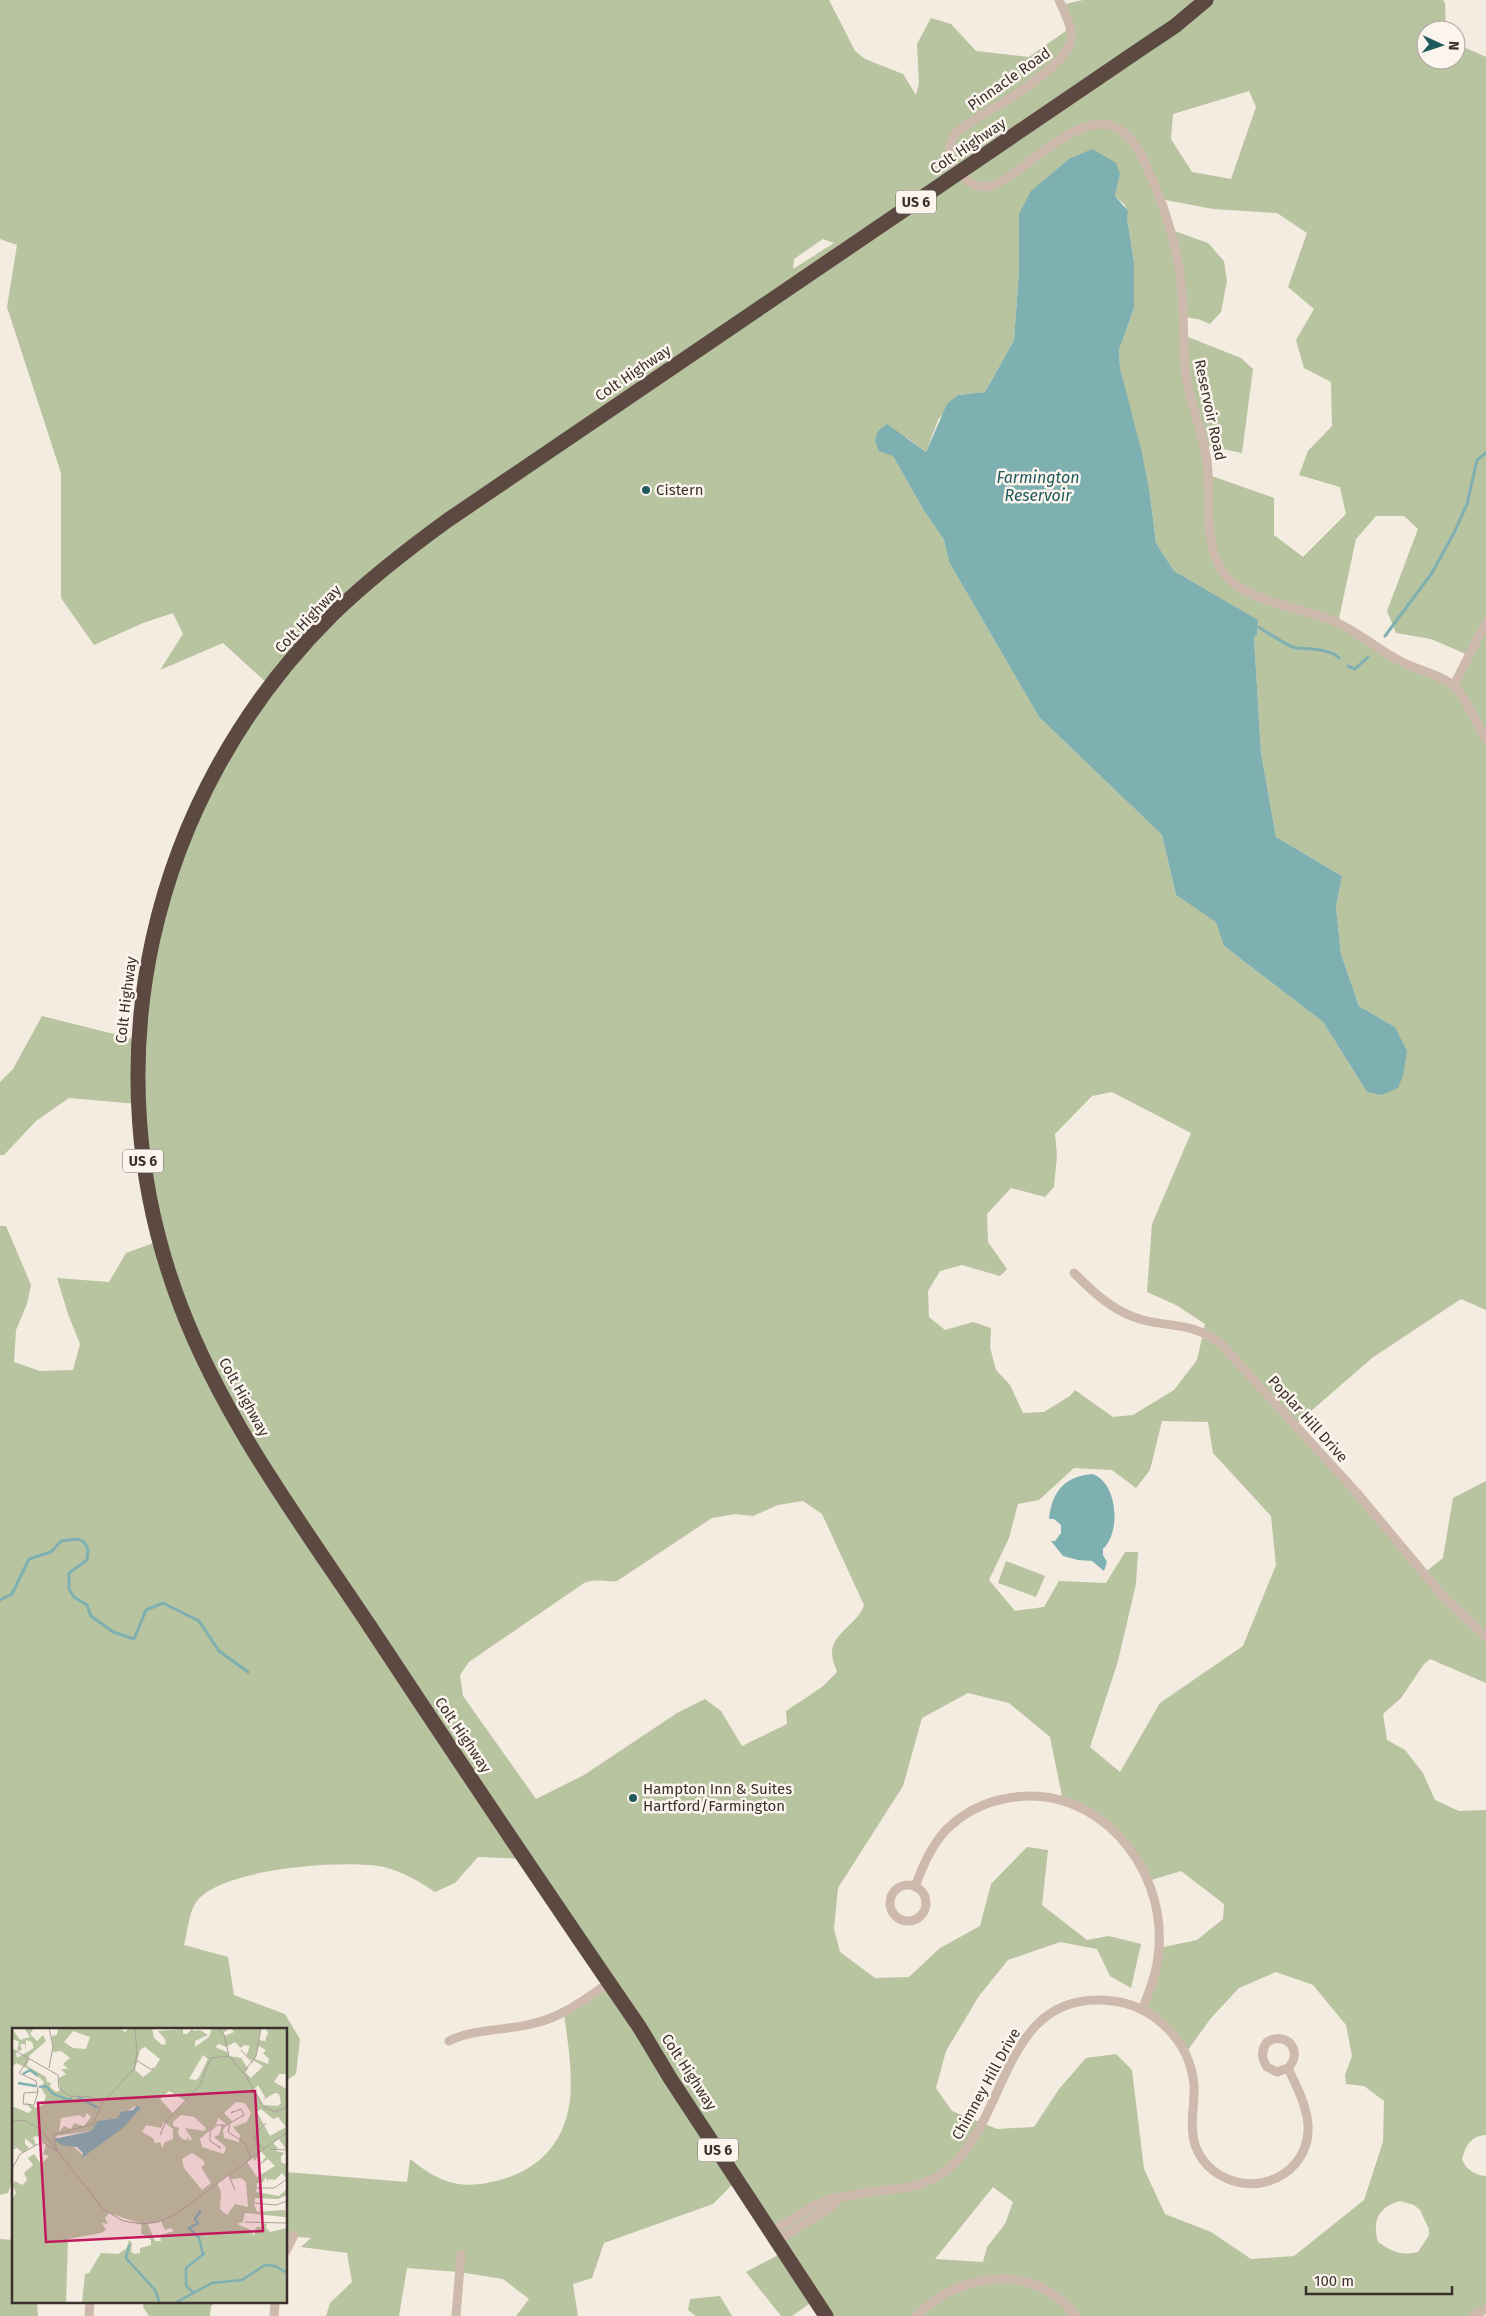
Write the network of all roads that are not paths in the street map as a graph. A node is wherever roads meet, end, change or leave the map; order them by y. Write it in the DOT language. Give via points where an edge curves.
graph roads {
  1 [pos="1059,0"];
  2 [pos="1206,0"];
  3 [pos="959,173"];
  4 [pos="1486,622"];
  5 [pos="1454,685"];
  6 [pos="1486,740"];
  7 [pos="1074,1273"];
  8 [pos="1486,1637"];
  9 [pos="915,1887"];
  10 [pos="609,1983"];
  11 [pos="1142,2010"];
  12 [pos="449,2041"];
  13 [pos="1288,2068"];
  14 [pos="294,2235"];
  15 [pos="774,2237"];
  16 [pos="288,2247"];
  17 [pos="461,2254"];
  18 [pos="1486,2309"];
  19 [pos="456,2316"];
  20 [pos="826,2316"];
  21 [pos="916,2316"];
  22 [pos="1076,2316"];
  23 [pos="1473,2316"];
  1 -- 3 [label="street, Pinnacle Road" via="1071,38 1064,57 1043,75 960,129 950,145 951,160"];
  2 -- 3 [label="highway, Colt Highway / US 6" via="1175,26"];
  3 -- 5 [label="street, Reservoir Road" via="973,186 993,185 1078,130 1097,123 1115,126 1131,139 1148,168 1176,251 1187,380 1207,460 1210,538 1219,566 1239,588 1338,623 1401,662"];
  3 -- 10 [label="highway, Colt Highway / US 6" via="448,520 334,613 270,686 213,773 172,867 147,966 137,1070 144,1172 159,1241 198,1346 224,1400 259,1459"];
  4 -- 5 [label="street"];
  5 -- 6 [label="street"];
  7 -- 8 [label="street, Poplar Hill Drive" via="1115,1308 1142,1319 1200,1330 1222,1345 1360,1497 1442,1595"];
  9 -- 9 [label="street" via="924,1894 926,1906 916,1919 904,1921 894,1914 891,1898 898,1888"];
  9 -- 11 [label="street" via="923,1865 944,1832 979,1806 1028,1796 1063,1800 1083,1808 1117,1833 1142,1867 1150,1886 1159,1927 1159,1948 1151,1988"];
  10 -- 12 [label="street" via="564,2012 538,2023 472,2033"];
  10 -- 15 [label="highway, Colt Highway / US 6"];
  11 -- 13 [label="street, Chimney Hill Drive" via="1167,2027 1185,2054 1194,2084 1192,2126 1196,2146 1206,2163 1229,2180 1259,2184 1278,2178 1293,2166 1304,2150 1309,2132 1308,2113"];
  11 -- 15 [label="street, Chimney Hill Drive" via="1121,2002 1099,2000 1069,2005 1056,2011 1022,2041 966,2152 948,2169 918,2185 837,2199 834,2205"];
  14 -- 16 [label="street"];
  15 -- 20 [label="highway, Colt Highway / US 6"];
  17 -- 19 [label="street"];
  18 -- 23 [label="street"];
  21 -- 22 [label="street" via="944,2294 975,2281 991,2279 1040,2286 1062,2301"];
}
